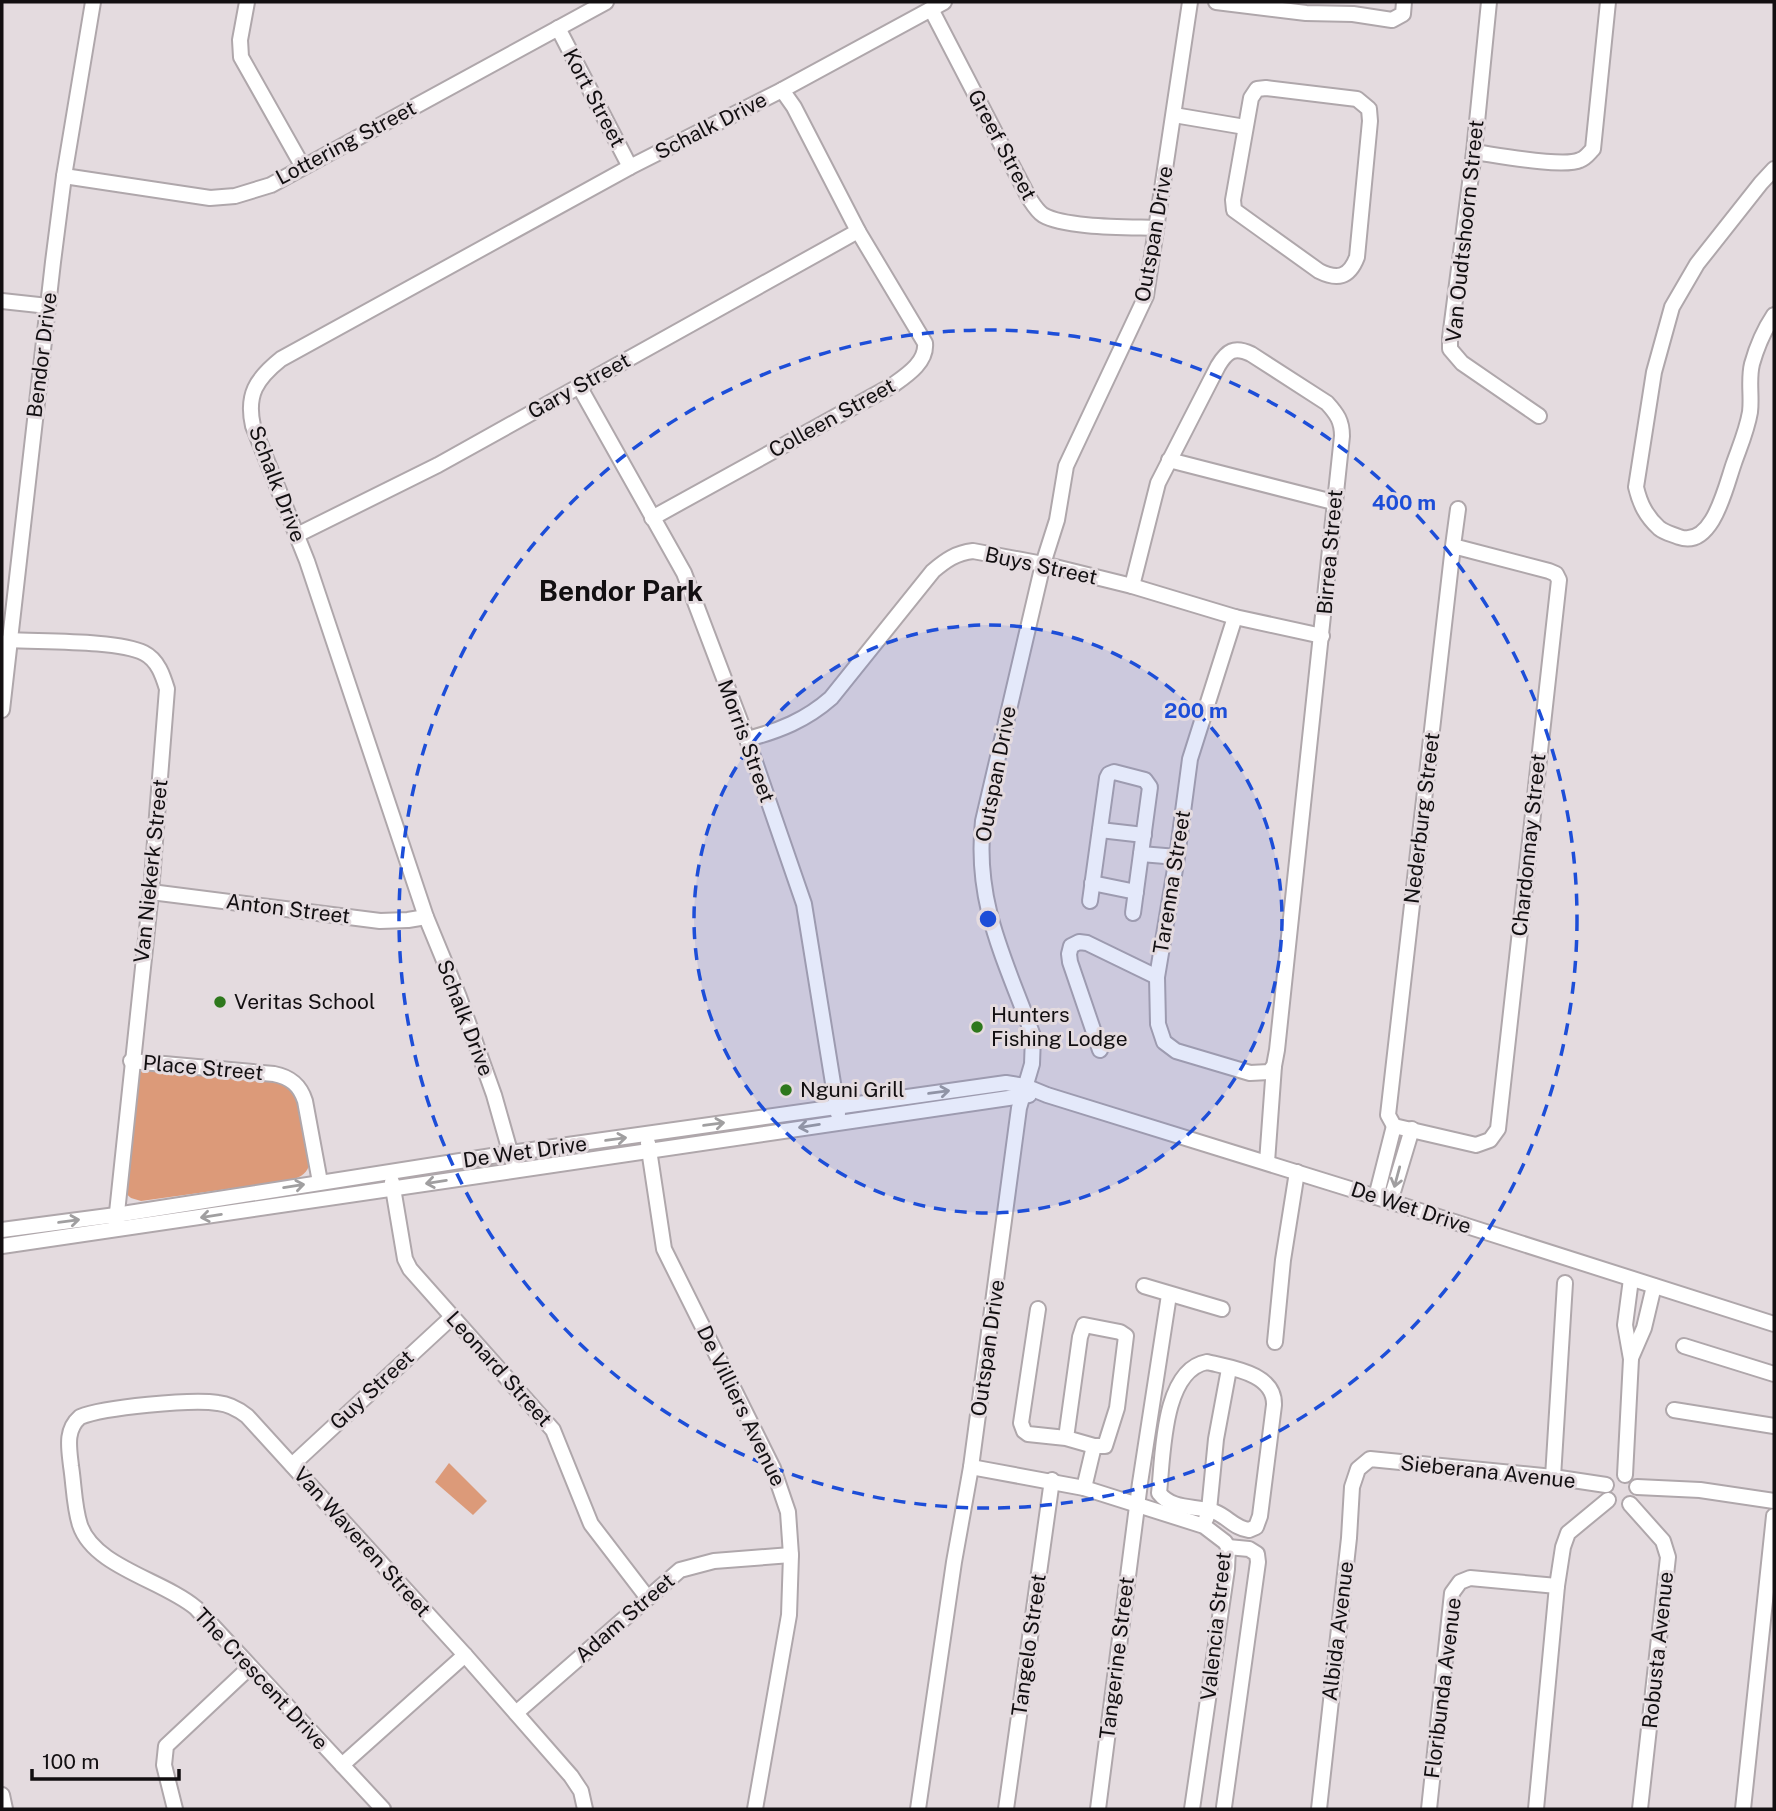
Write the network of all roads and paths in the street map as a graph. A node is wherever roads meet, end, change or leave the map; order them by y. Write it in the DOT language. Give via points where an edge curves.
graph roads {
  1 [pos="93,2"];
  2 [pos="247,2"];
  3 [pos="606,2"];
  4 [pos="944,2"];
  5 [pos="1190,2"];
  6 [pos="1216,2"];
  7 [pos="1404,2"];
  8 [pos="1489,2"];
  9 [pos="1608,2"];
  10 [pos="1248,4"];
  11 [pos="1307,8"];
  12 [pos="1354,8"];
  13 [pos="931,9"];
  14 [pos="558,28"];
  15 [pos="782,90"];
  16 [pos="1174,115"];
  17 [pos="1245,127"];
  18 [pos="1474,152"];
  19 [pos="303,167"];
  20 [pos="630,167"];
  21 [pos="1774,169"];
  22 [pos="64,176"];
  23 [pos="1156,228"];
  24 [pos="858,231"];
  25 [pos="2,301"];
  26 [pos="47,306"];
  27 [pos="1774,315"];
  28 [pos="579,386"];
  29 [pos="1539,416"];
  30 [pos="1169,460"];
  31 [pos="1333,502"];
  32 [pos="1458,509"];
  33 [pos="652,518"];
  34 [pos="298,535"];
  35 [pos="1453,546"];
  36 [pos="1043,564"];
  37 [pos="1132,586"];
  38 [pos="1235,617"];
  39 [pos="1322,636"];
  40 [pos="9,639"];
  41 [pos="2,710"];
  42 [pos="747,739"];
  43 [pos="1100,830"];
  44 [pos="1144,835"];
  45 [pos="1141,854"];
  46 [pos="1177,857"];
  47 [pos="1093,884"];
  48 [pos="1136,891"];
  49 [pos="151,892"];
  50 [pos="1090,901"];
  51 [pos="1133,912"];
  52 [pos="426,917"];
  53 [pos="1157,977"];
  54 [pos="1100,1050"];
  55 [pos="131,1061"];
  56 [pos="1271,1069"];
  57 [pos="1024,1091"];
  58 [pos="837,1107"];
  59 [pos="839,1122"];
  60 [pos="1394,1126"];
  61 [pos="1412,1129"];
  62 [pos="647,1135"];
  63 [pos="649,1151"];
  64 [pos="511,1153"];
  65 [pos="1267,1162"];
  66 [pos="515,1169"];
  67 [pos="390,1172"];
  68 [pos="1297,1172"];
  69 [pos="320,1182"];
  70 [pos="393,1189"];
  71 [pos="1383,1200"];
  72 [pos="117,1215"];
  73 [pos="2,1230"];
  74 [pos="116,1231"];
  75 [pos="2,1246"];
  76 [pos="1631,1279"];
  77 [pos="1565,1283"];
  78 [pos="1144,1286"];
  79 [pos="1654,1286"];
  80 [pos="1169,1294"];
  81 [pos="1222,1309"];
  82 [pos="1038,1310"];
  83 [pos="452,1317"];
  84 [pos="1774,1324"];
  85 [pos="1275,1342"];
  86 [pos="1684,1346"];
  87 [pos="1631,1359"];
  88 [pos="1228,1368"];
  89 [pos="1774,1374"];
  90 [pos="1674,1410"];
  91 [pos="74,1422"];
  92 [pos="1774,1426"];
  93 [pos="1066,1438"];
  94 [pos="1094,1446"];
  95 [pos="1370,1459"];
  96 [pos="292,1465"];
  97 [pos="971,1467"];
  98 [pos="1625,1475"];
  99 [pos="1553,1477"];
  100 [pos="1052,1480"];
  101 [pos="1637,1487"];
  102 [pos="1084,1488"];
  103 [pos="1607,1492"];
  104 [pos="1774,1501"];
  105 [pos="1630,1504"];
  106 [pos="1137,1506"];
  107 [pos="1209,1510"];
  108 [pos="1774,1516"];
  109 [pos="1203,1527"];
  110 [pos="1228,1547"];
  111 [pos="791,1555"];
  112 [pos="1557,1586"];
  113 [pos="647,1597"];
  114 [pos="465,1655"];
  115 [pos="250,1667"];
  116 [pos="516,1713"];
  117 [pos="342,1765"];
  118 [pos="2,1795"];
  119 [pos="1224,1807"];
  120 [pos="5,1809"];
  121 [pos="175,1809"];
  122 [pos="383,1809"];
  123 [pos="585,1809"];
  124 [pos="755,1809"];
  125 [pos="918,1809"];
  126 [pos="1006,1809"];
  127 [pos="1098,1809"];
  128 [pos="1192,1809"];
  129 [pos="1319,1809"];
  130 [pos="1429,1809"];
  131 [pos="1536,1809"];
  132 [pos="1640,1809"];
  133 [pos="1743,1809"];
  1 -- 22 [label="street, Bendor Drive"];
  2 -- 19 [label="street" via="241,57"];
  3 -- 14 [label="street, Lottering Street"];
  4 -- 13 [label="street, Schalk Drive"];
  5 -- 16 [label="street, Outspan Drive"];
  6 -- 10 [label="street"];
  7 -- 12 [label="street" via="1403,14 1395,20"];
  8 -- 18 [label="street, Van Oudtshoorn Street"];
  9 -- 18 [label="street" via="1593,149 1586,157 1564,163"];
  10 -- 11 [label="street"];
  11 -- 12 [label="street"];
  13 -- 15 [label="street, Schalk Drive"];
  13 -- 23 [label="street, Greef Street" via="1029,198 1043,215 1087,224"];
  14 -- 19 [label="street, Lottering Street"];
  14 -- 20 [label="street, Kort Street"];
  15 -- 20 [label="street, Schalk Drive"];
  15 -- 24 [label="street, Colleen Street"];
  16 -- 17 [label="street"];
  16 -- 23 [label="street, Outspan Drive"];
  17 -- 17 [label="street" via="1257,89 1357,99 1366,105 1370,121 1356,257 1343,277 1319,271 1236,212 1233,200"];
  18 -- 29 [label="street, Van Oudtshoorn Street" via="1450,349 1462,363"];
  19 -- 22 [label="street, Lottering Street" via="271,185 210,198"];
  20 -- 34 [label="street, Schalk Drive" via="281,359 264,373 249,410"];
  21 -- 27 [label="street" via="1698,264 1672,307 1661,341 1636,487 1644,510 1663,531 1684,539 1695,536 1715,515 1746,434 1751,366"];
  22 -- 26 [label="street, Bendor Drive"];
  23 -- 36 [label="street, Outspan Drive" via="1146,296 1069,456"];
  24 -- 28 [label="street, Gary Street"];
  24 -- 33 [label="street, Colleen Street" via="925,342 918,364 893,386"];
  25 -- 26 [label="street"];
  26 -- 40 [label="street, Bendor Drive"];
  28 -- 33 [label="street, Morris Street"];
  28 -- 34 [label="street, Gary Street" via="438,466"];
  30 -- 31 [label="street"];
  30 -- 31 [label="street, Birrea Street" via="1224,357 1233,349 1242,349 1336,412 1342,436"];
  30 -- 37 [label="street, Birrea Street" via="1154,495"];
  31 -- 39 [label="street, Birrea Street"];
  32 -- 35 [label="street, Nederburg Street"];
  33 -- 42 [label="street, Morris Street" via="684,573"];
  34 -- 52 [label="street, Schalk Drive"];
  35 -- 60 [label="street, Nederburg Street" via="1388,1115"];
  35 -- 61 [label="street, Chardonnay Street" via="1549,571 1559,580 1498,1129 1490,1140 1476,1145"];
  36 -- 37 [label="street, Buys Street"];
  36 -- 42 [label="street, Buys Street" via="973,551 950,557 933,571 831,698 798,723"];
  36 -- 57 [label="street, Outspan Drive" via="981,838 987,911 1033,1036"];
  37 -- 38 [label="street, Buys Street"];
  38 -- 39 [label="street, Buys Street"];
  38 -- 46 [label="street, Tarenna Street" via="1192,749"];
  39 -- 56 [label="street, Birrea Street" via="1278,1050"];
  40 -- 41 [label="street, Bendor Drive"];
  40 -- 49 [label="street, Van Niekerk Street" via="133,650 146,654 162,674 166,714"];
  42 -- 58 [label="street, Morris Street" via="804,904"];
  43 -- 44 [label="street"];
  43 -- 44 [label="street" via="1107,778 1114,772 1148,782"];
  43 -- 47 [label="street"];
  44 -- 45 [label="street"];
  45 -- 46 [label="street"];
  45 -- 48 [label="street"];
  46 -- 53 [label="street, Tarenna Street"];
  47 -- 48 [label="street"];
  47 -- 50 [label="street"];
  48 -- 51 [label="street"];
  49 -- 52 [label="street, Anton Street" via="380,921"];
  49 -- 55 [label="street, Van Niekerk Street"];
  52 -- 64 [label="street, Schalk Drive" via="464,1008"];
  53 -- 54 [label="street" via="1087,943 1071,946 1070,962"];
  53 -- 56 [label="street, Tarenna Street" via="1158,1024 1164,1042 1185,1054 1250,1073"];
  55 -- 69 [label="street, Place Street" via="274,1074 292,1081 305,1101"];
  55 -- 72 [label="street, Van Niekerk Street"];
  56 -- 65 [label="street, Birrea Street"];
  58 -- 57 [label="street, De Wet Drive, one-way" via="999,1083"];
  57 -- 59 [label="street, De Wet Drive"];
  57 -- 65 [label="street, De Wet Drive"];
  57 -- 97 [label="street, Outspan Drive"];
  58 -- 59 [label="street, Morris Street"];
  62 -- 58 [label="street, De Wet Drive, one-way"];
  59 -- 63 [label="street, De Wet Drive, one-way"];
  60 -- 61 [label="street"];
  60 -- 71 [label="street, Nederburg Street"];
  61 -- 71 [label="street, one-way"];
  62 -- 63 [label="street, De Villiers Avenue"];
  64 -- 62 [label="street, De Wet Drive, one-way"];
  63 -- 66 [label="street, De Wet Drive"];
  63 -- 111 [label="street, De Villiers Avenue" via="664,1249 778,1479 788,1512"];
  64 -- 66 [label="street, Schalk Drive"];
  64 -- 67 [label="street, De Wet Drive"];
  65 -- 68 [label="street, De Wet Drive"];
  66 -- 70 [label="street, De Wet Drive, one-way"];
  67 -- 69 [label="street, De Wet Drive"];
  67 -- 70 [label="street, Leonard Street"];
  68 -- 71 [label="street, De Wet Drive"];
  68 -- 85 [label="street"];
  72 -- 69 [label="street, De Wet Drive, one-way"];
  70 -- 74 [label="street, De Wet Drive, one-way"];
  70 -- 83 [label="street, Leonard Street" via="405,1259"];
  71 -- 76 [label="street, De Wet Drive"];
  73 -- 72 [label="street, De Wet Drive, one-way"];
  72 -- 74 [label="street, Van Niekerk Street"];
  74 -- 75 [label="street, De Wet Drive"];
  76 -- 79 [label="street, De Wet Drive"];
  76 -- 87 [label="street" via="1625,1325"];
  77 -- 99 [label="street"];
  78 -- 80 [label="street"];
  79 -- 84 [label="street, De Wet Drive"];
  79 -- 87 [label="street"];
  80 -- 81 [label="street"];
  80 -- 106 [label="street, Tangerine Street"];
  82 -- 93 [label="street" via="1021,1423 1028,1434"];
  83 -- 96 [label="street, Guy Street"];
  83 -- 113 [label="street, Leonard Street" via="553,1430 591,1524"];
  86 -- 89 [label="street"];
  87 -- 98 [label="street"];
  88 -- 107 [label="street"];
  88 -- 107 [label="street" via="1200,1363 1181,1380 1169,1410 1159,1493 1173,1504"];
  88 -- 107 [label="street" via="1250,1374 1273,1392 1261,1508 1258,1523 1248,1531"];
  90 -- 92 [label="street"];
  91 -- 96 [label="street, Van Waveren Street" via="88,1413 131,1407 201,1402 230,1405 247,1416"];
  91 -- 115 [label="street, The Crescent Drive" via="68,1441 78,1517 88,1540 110,1560 190,1603"];
  93 -- 94 [label="street"];
  93 -- 94 [label="street" via="1084,1325 1124,1333 1127,1343 1117,1408 1105,1446"];
  94 -- 102 [label="street"];
  95 -- 99 [label="street, Sieberana Avenue"];
  95 -- 129 [label="street, Albida Avenue" via="1357,1469 1352,1487"];
  96 -- 114 [label="street, Van Waveren Street"];
  97 -- 100 [label="street, Valencia Street"];
  97 -- 125 [label="street, Outspan Drive"];
  98 -- 101 [label="street"];
  98 -- 103 [label="street" via="1615,1476"];
  99 -- 103 [label="street, Sieberana Avenue"];
  100 -- 102 [label="street, Valencia Street"];
  100 -- 126 [label="street, Tangelo Street"];
  101 -- 104 [label="street"];
  101 -- 105 [label="street"];
  102 -- 106 [label="street, Valencia Street"];
  103 -- 105 [label="street" via="1622,1507"];
  103 -- 112 [label="street" via="1565,1539"];
  105 -- 132 [label="street, Robusta Avenue" via="1663,1541 1668,1557"];
  106 -- 109 [label="street, Valencia Street"];
  106 -- 127 [label="street, Tangerine Street"];
  107 -- 109 [label="street"];
  108 -- 133 [label="street"];
  109 -- 110 [label="street, Valencia Street" via="1220,1536"];
  110 -- 119 [label="street" via="1254,1551 1258,1562"];
  110 -- 128 [label="street, Valencia Street"];
  111 -- 113 [label="street, Adam Street" via="692,1565"];
  111 -- 124 [label="street, De Villiers Avenue" via="787,1633"];
  112 -- 130 [label="street, Floribunda Avenue" via="1470,1578 1452,1593"];
  112 -- 131 [label="street"];
  113 -- 116 [label="street, Adam Street"];
  114 -- 116 [label="street, Van Waveren Street"];
  114 -- 117 [label="street"];
  115 -- 117 [label="street, The Crescent Drive"];
  115 -- 121 [label="street" via="166,1746 164,1765"];
  116 -- 123 [label="street, Van Waveren Street" via="571,1776"];
  117 -- 122 [label="street, The Crescent Drive"];
  118 -- 120 [label="street"];
}
